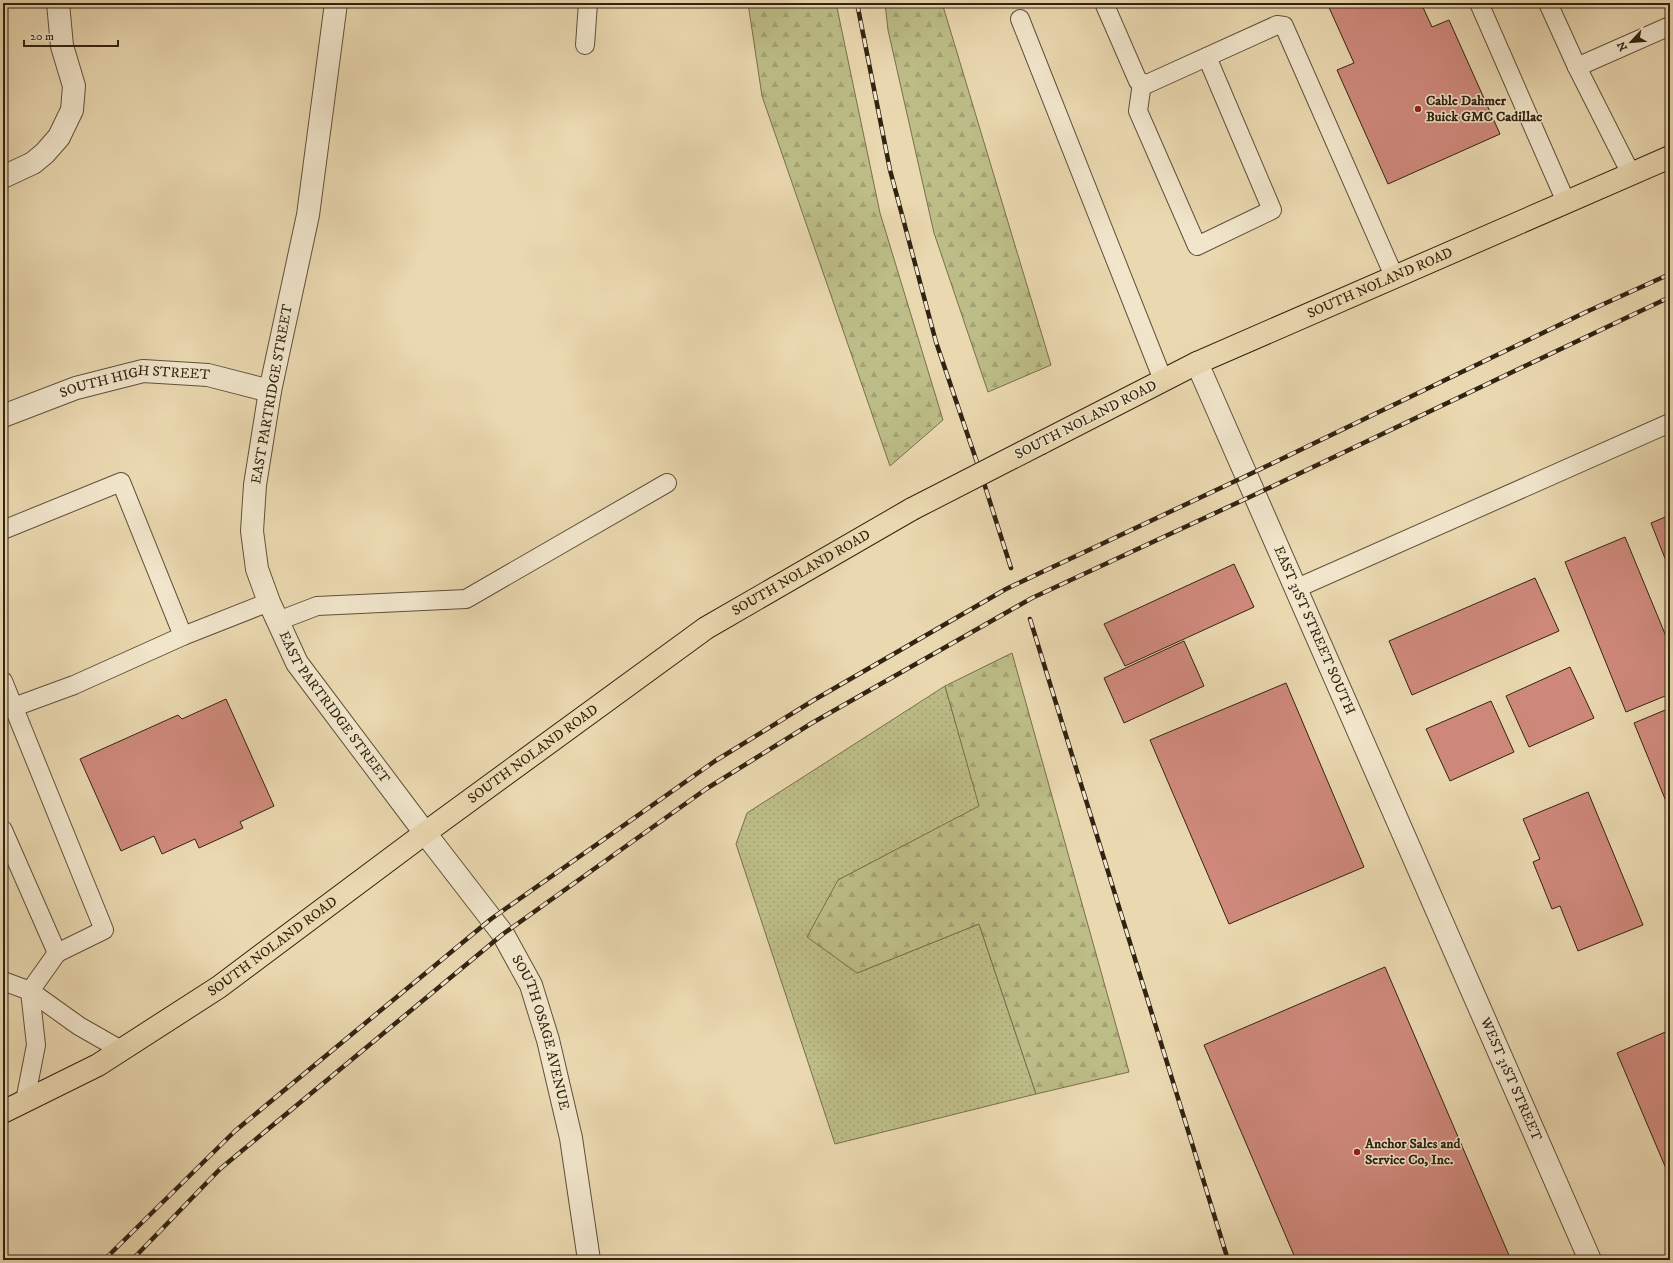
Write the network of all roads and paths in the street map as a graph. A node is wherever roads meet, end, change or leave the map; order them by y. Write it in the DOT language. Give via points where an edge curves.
graph roads {
  1 [pos="58,3"];
  2 [pos="336,3"];
  3 [pos="588,3"];
  4 [pos="1104,3"];
  5 [pos="1479,3"];
  6 [pos="1548,3"];
  7 [pos="1020,19"];
  8 [pos="1670,26"];
  9 [pos="585,45"];
  10 [pos="1206,58"];
  11 [pos="1576,67"];
  12 [pos="1142,83"];
  13 [pos="1670,157"];
  14 [pos="1631,174"];
  15 [pos="3,177"];
  16 [pos="1566,202"];
  17 [pos="1394,276"];
  18 [pos="1197,363"];
  19 [pos="1163,380"];
  20 [pos="270,391"];
  21 [pos="3,416"];
  22 [pos="1670,423"];
  23 [pos="667,483"];
  24 [pos="3,530"];
  25 [pos="1295,589"];
  26 [pos="273,612"];
  27 [pos="183,636"];
  28 [pos="3,681"];
  29 [pos="14,707"];
  30 [pos="3,830"];
  31 [pos="425,833"];
  32 [pos="1431,898"];
  33 [pos="57,953"];
  34 [pos="3,981"];
  35 [pos="30,991"];
  36 [pos="121,1050"];
  37 [pos="25,1101"];
  38 [pos="3,1112"];
  39 [pos="589,1260"];
  40 [pos="1590,1260"];
  1 -- 15 [label="street" via="62,46 74,86 72,110 59,137 45,153 32,163"];
  2 -- 20 [label="street, EAST PARTRIDGE STREET" via="308,215"];
  3 -- 9 [label="lane"];
  4 -- 12 [label="lane" via="1138,81"];
  5 -- 16 [label="lane"];
  6 -- 11 [label="lane"];
  7 -- 19 [label="lane"];
  8 -- 11 [label="lane"];
  10 -- 12 [label="lane" via="1147,84"];
  10 -- 12 [label="lane" via="1272,210 1197,246 1138,111"];
  10 -- 17 [label="lane" via="1277,25 1284,26"];
  11 -- 14 [label="lane"];
  13 -- 14 [label="main road, SOUTH NOLAND ROAD"];
  14 -- 16 [label="main road, SOUTH NOLAND ROAD"];
  16 -- 17 [label="main road, SOUTH NOLAND ROAD"];
  17 -- 18 [label="main road, SOUTH NOLAND ROAD"];
  18 -- 19 [label="main road, SOUTH NOLAND ROAD"];
  18 -- 25 [label="street, EAST 31ST STREET SOUTH"];
  19 -- 31 [label="main road, SOUTH NOLAND ROAD, bridge" via="912,509 706,628"];
  20 -- 21 [label="street, SOUTH HIGH STREET" via="208,375 143,371 76,388"];
  20 -- 26 [label="street, EAST PARTRIDGE STREET" via="255,486 252,531 257,569"];
  22 -- 25 [label="lane"];
  23 -- 26 [label="lane" via="466,598 317,606"];
  24 -- 27 [label="lane" via="122,482"];
  25 -- 32 [label="street, EAST 31ST STREET SOUTH"];
  26 -- 27 [label="lane"];
  26 -- 31 [label="street, EAST PARTRIDGE STREET" via="297,663"];
  27 -- 29 [label="lane" via="74,685"];
  28 -- 29 [label="lane"];
  29 -- 33 [label="lane" via="104,930"];
  30 -- 33 [label="lane"];
  31 -- 36 [label="main road, SOUTH NOLAND ROAD" via="219,987"];
  31 -- 39 [label="street, SOUTH OSAGE AVENUE" via="503,934 531,985 548,1040 571,1138"];
  32 -- 40 [label="street, WEST 31ST STREET"];
  33 -- 35 [label="lane"];
  34 -- 35 [label="lane"];
  35 -- 36 [label="lane" via="79,1026"];
  35 -- 37 [label="lane" via="36,1045"];
  36 -- 37 [label="main road, SOUTH NOLAND ROAD" via="98,1065"];
  37 -- 38 [label="main road, SOUTH NOLAND ROAD"];
}
